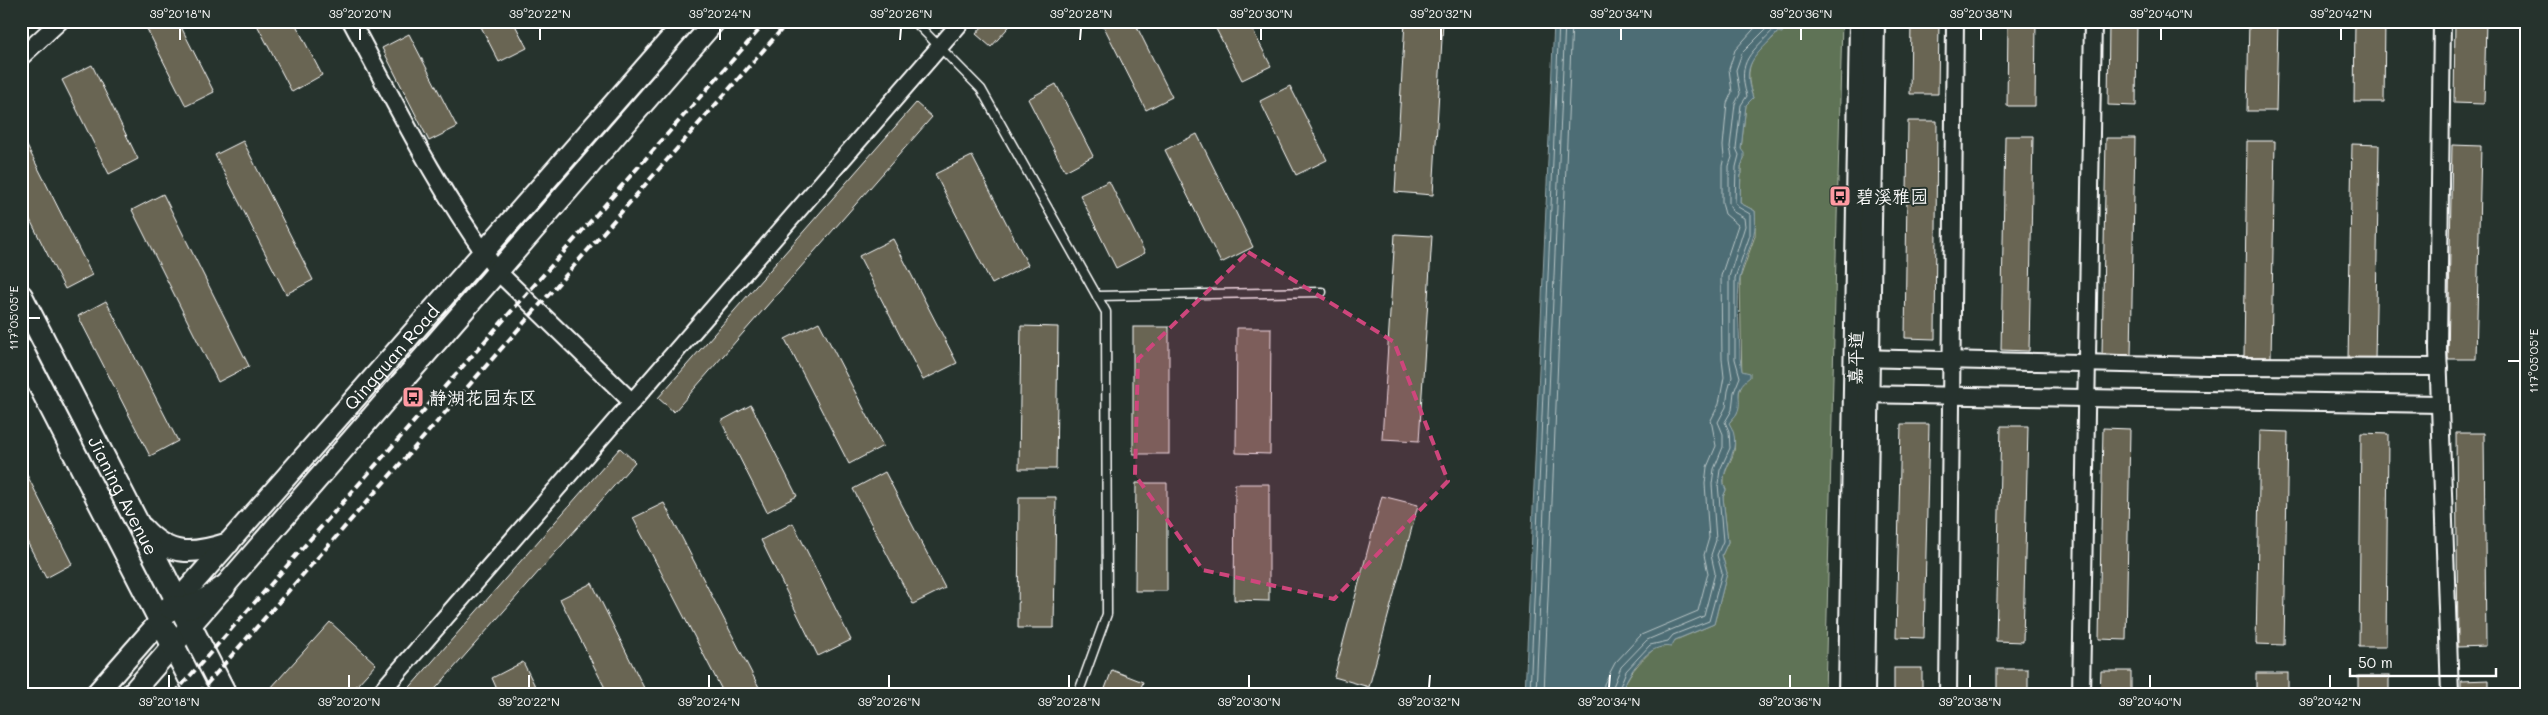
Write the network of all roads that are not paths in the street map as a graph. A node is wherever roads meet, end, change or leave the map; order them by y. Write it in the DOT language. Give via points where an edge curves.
graph roads {
  1 [pos="60,21"];
  2 [pos="351,21"];
  3 [pos="686,21"];
  4 [pos="715,21"];
  5 [pos="914,21"];
  6 [pos="962,21"];
  7 [pos="1860,21"];
  8 [pos="1874,21"];
  9 [pos="1955,21"];
  10 [pos="2093,21"];
  11 [pos="2442,21"];
  12 [pos="939,48"];
  13 [pos="21,57"];
  14 [pos="483,252"];
  15 [pos="498,272"];
  16 [pos="1322,292"];
  17 [pos="21,296"];
  18 [pos="1097,296"];
  19 [pos="21,349"];
  20 [pos="1862,358"];
  21 [pos="1950,359"];
  22 [pos="2086,363"];
  23 [pos="2439,367"];
  24 [pos="1862,394"];
  25 [pos="1950,396"];
  26 [pos="2087,398"];
  27 [pos="632,402"];
  28 [pos="2440,404"];
  29 [pos="136,521"];
  30 [pos="229,543"];
  31 [pos="224,587"];
  32 [pos="177,612"];
  33 [pos="174,646"];
  34 [pos="96,694"];
  35 [pos="131,694"];
  36 [pos="198,694"];
  37 [pos="225,694"];
  38 [pos="379,694"];
  39 [pos="1078,694"];
  40 [pos="1849,694"];
  41 [pos="1864,694"];
  42 [pos="1948,694"];
  43 [pos="2081,694"];
  44 [pos="2450,694"];
  1 -- 13 [label="street"];
  2 -- 14 [label="street" via="446,194"];
  3 -- 14 [label="street, Qingquan Road"];
  4 -- 15 [label="street, Qingquan Road"];
  5 -- 12 [label="lane"];
  6 -- 12 [label="street"];
  7 -- 20 [label="street, 嘉平道"];
  8 -- 20 [label="street, 嘉平道"];
  9 -- 21 [label="street"];
  10 -- 22 [label="street"];
  11 -- 23 [label="street"];
  12 -- 18 [label="lane" via="981,89"];
  12 -- 27 [label="street"];
  14 -- 15 [label="street"];
  14 -- 30 [label="street, Qingquan Road"];
  15 -- 27 [label="street"];
  15 -- 31 [label="street, Qingquan Road"];
  16 -- 18 [label="lane"];
  17 -- 29 [label="main road, Jianing Avenue"];
  18 -- 39 [label="lane" via="1106,312 1107,614"];
  19 -- 32 [label="main road, Jianing Avenue" via="141,582"];
  20 -- 21 [label="street"];
  20 -- 24 [label="street, 嘉平道"];
  21 -- 22 [label="street"];
  21 -- 25 [label="street"];
  22 -- 23 [label="street"];
  22 -- 26 [label="street"];
  23 -- 28 [label="street"];
  24 -- 25 [label="street"];
  24 -- 40 [label="street, 嘉平道"];
  24 -- 41 [label="street, 嘉平道"];
  25 -- 26 [label="street"];
  25 -- 42 [label="street"];
  26 -- 28 [label="street"];
  26 -- 43 [label="street"];
  27 -- 38 [label="street"];
  28 -- 44 [label="street"];
  29 -- 30 [label="street" via="158,544 174,550 198,551"];
  29 -- 32 [label="main road, Jianing Avenue"];
  30 -- 32 [label="street, Qingquan Road"];
  31 -- 32 [label="main road" via="203,602"];
  32 -- 33 [label="main road, Jianing Avenue"];
  32 -- 34 [label="street, Qingquan Road"];
  32 -- 37 [label="main road, Jianing Avenue"];
  33 -- 35 [label="street"];
  33 -- 36 [label="main road, Jianing Avenue"];
}
